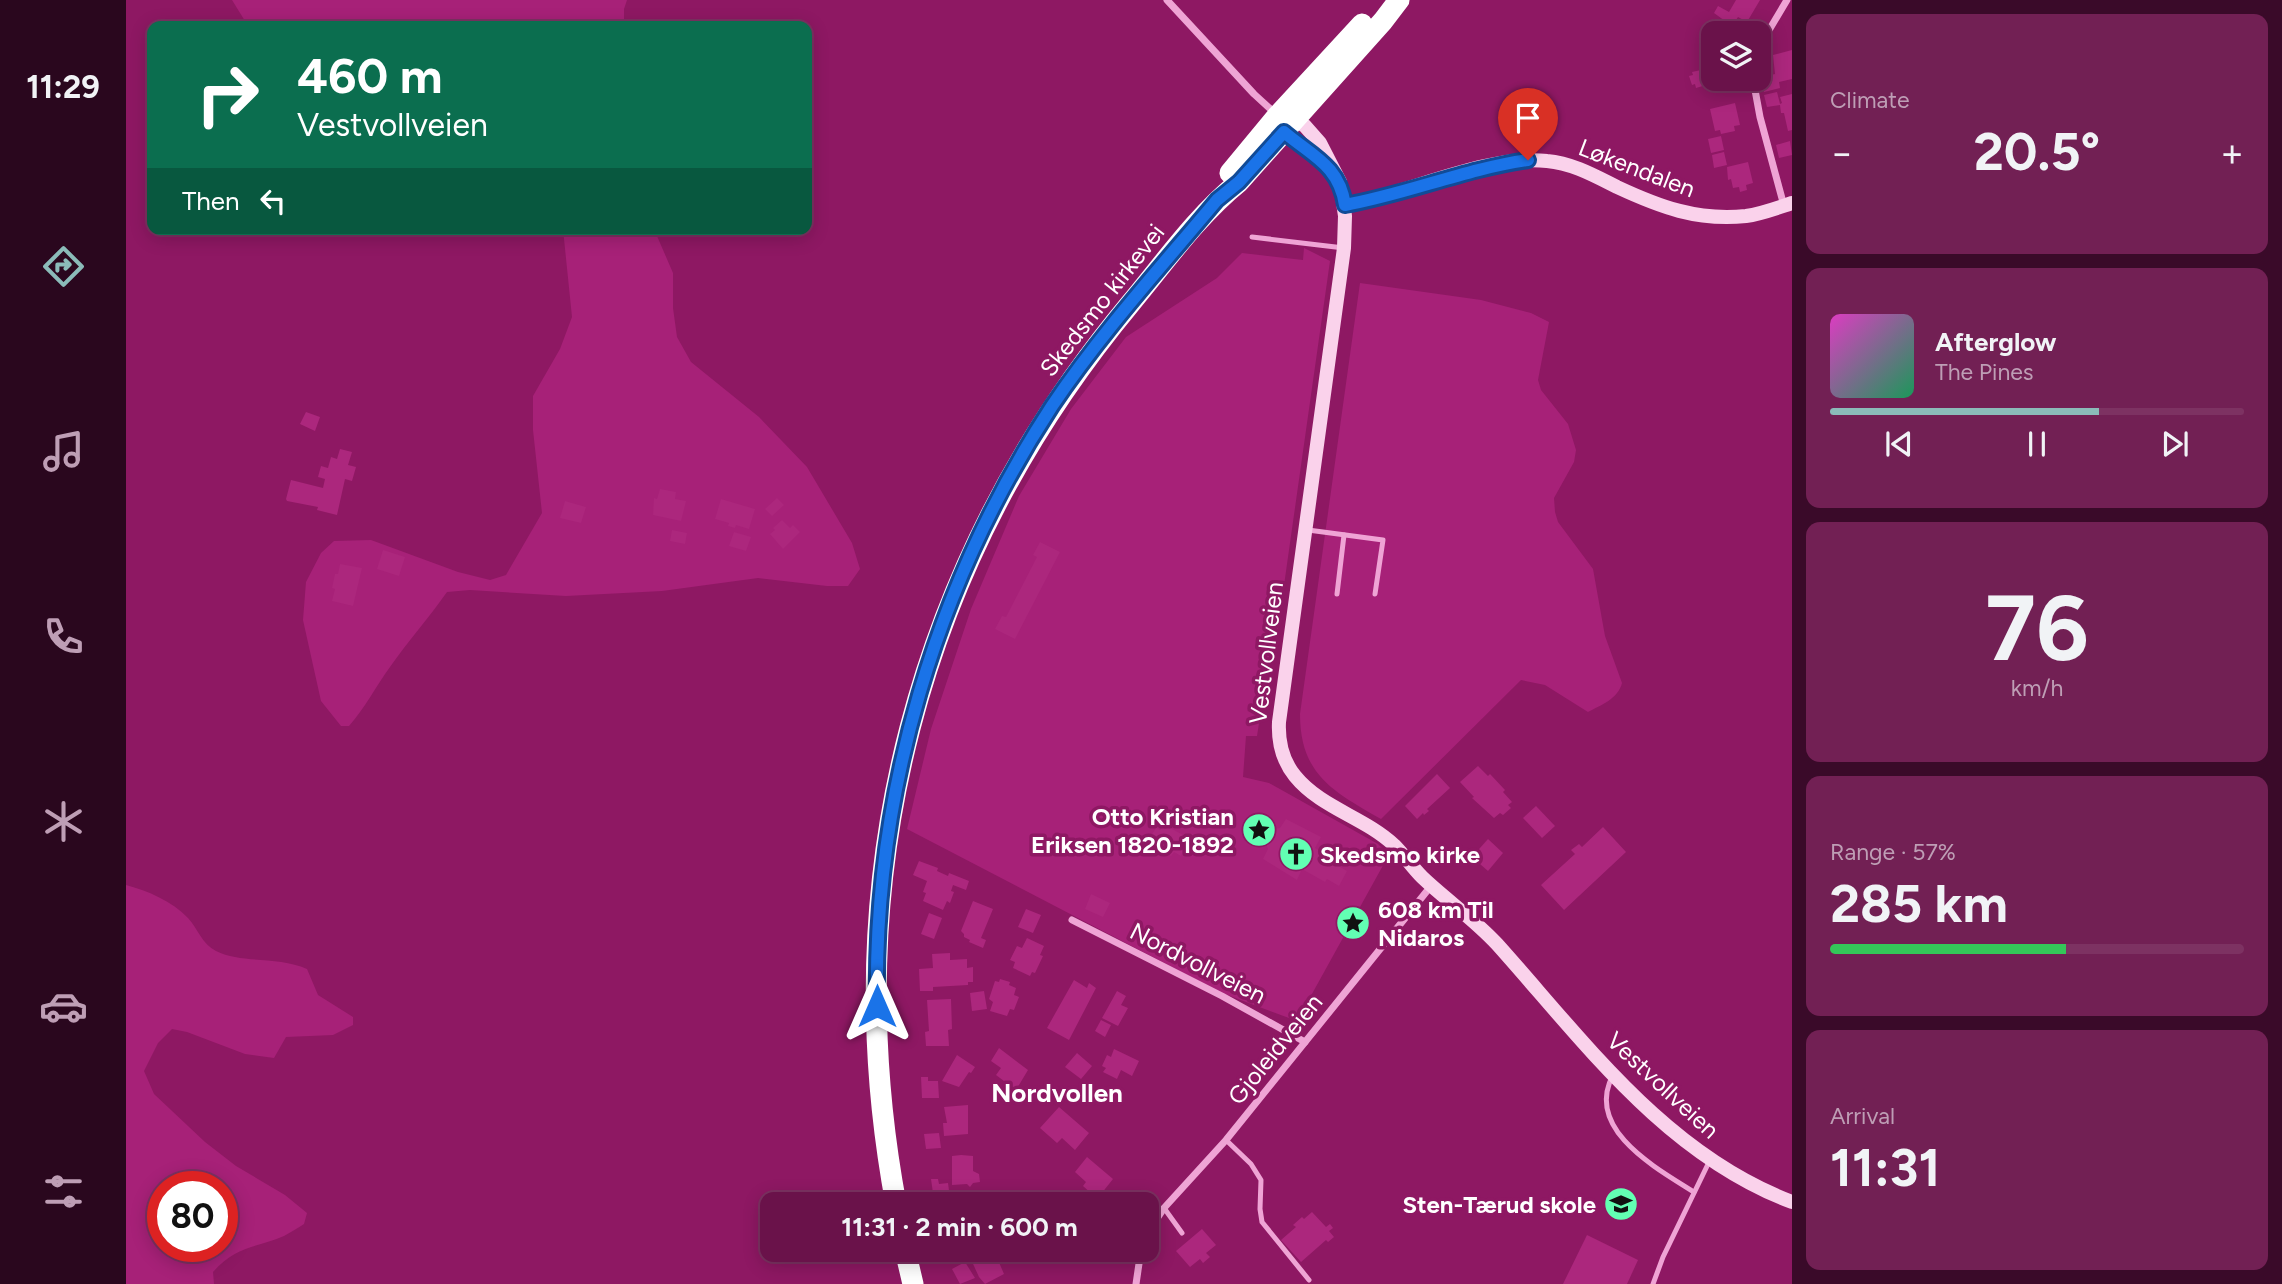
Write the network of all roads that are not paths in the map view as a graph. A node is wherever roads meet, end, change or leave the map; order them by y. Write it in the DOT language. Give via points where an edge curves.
graph roads {
  1 [pos="1167,0"];
  2 [pos="1390,0"];
  3 [pos="1399,0"];
  4 [pos="1787,0"];
  5 [pos="1771,27"];
  6 [pos="1755,91"];
  7 [pos="1286,122"];
  8 [pos="1788,204"];
  9 [pos="1345,205"];
  10 [pos="1252,237"];
  11 [pos="1344,248"];
  12 [pos="1305,530"];
  13 [pos="1343,535"];
  14 [pos="1337,594"];
  15 [pos="1375,594"];
  16 [pos="1432,886"];
  17 [pos="1072,920"];
  18 [pos="1305,1042"];
  19 [pos="1613,1075"];
  20 [pos="1226,1140"];
  21 [pos="1710,1159"];
  22 [pos="894,1192"];
  23 [pos="1694,1192"];
  24 [pos="1792,1202"];
  25 [pos="1164,1208"];
  26 [pos="1159,1216"];
  27 [pos="1182,1233"];
  28 [pos="908,1262"];
  29 [pos="1139,1262"];
  30 [pos="1310,1280"];
  31 [pos="913,1284"];
  32 [pos="1136,1284"];
  33 [pos="1653,1284"];
  1 -- 7 [label="street"];
  2 -- 7 [label="highway, Skedsmo kirkevei" via="1358,29"];
  3 -- 7 [label="highway, Skedsmo kirkevei"];
  4 -- 5 [label="street"];
  6 -- 8 [label="street"];
  7 -- 9 [label="street, Vestvollveien" via="1332,169"];
  7 -- 22 [label="highway, Skedsmo kirkevei" via="1096,346 1041,426 967,565 941,631 903,752 881,879 879,1070"];
  8 -- 9 [label="street, Løkendalen" via="1748,215 1709,217 1672,210 1570,165 1528,160 1493,165"];
  9 -- 11 [label="street, Vestvollveien"];
  10 -- 11 [label="lane"];
  11 -- 12 [label="street, Vestvollveien"];
  12 -- 13 [label="lane"];
  12 -- 16 [label="street, Vestvollveien" via="1279,722 1281,751 1302,784 1377,831"];
  13 -- 14 [label="lane"];
  13 -- 15 [label="lane" via="1383,540"];
  16 -- 18 [label="street, Gjoleidveien"];
  16 -- 19 [label="street, Vestvollveien" via="1476,917"];
  17 -- 18 [label="street, Nordvollveien"];
  18 -- 20 [label="street, Gjoleidveien"];
  19 -- 21 [label="street, Vestvollveien"];
  19 -- 23 [label="lane" via="1605,1092 1612,1126 1649,1162"];
  20 -- 25 [label="street, Gjoleidveien"];
  20 -- 30 [label="lane" via="1261,1180 1262,1222"];
  21 -- 23 [label="lane"];
  21 -- 24 [label="street, Vestvollveien"];
  23 -- 33 [label="lane"];
  25 -- 26 [label="street, Gjoleidveien"];
  25 -- 27 [label="lane"];
  28 -- 31 [label="highway"];
  29 -- 32 [label="street"];
}
